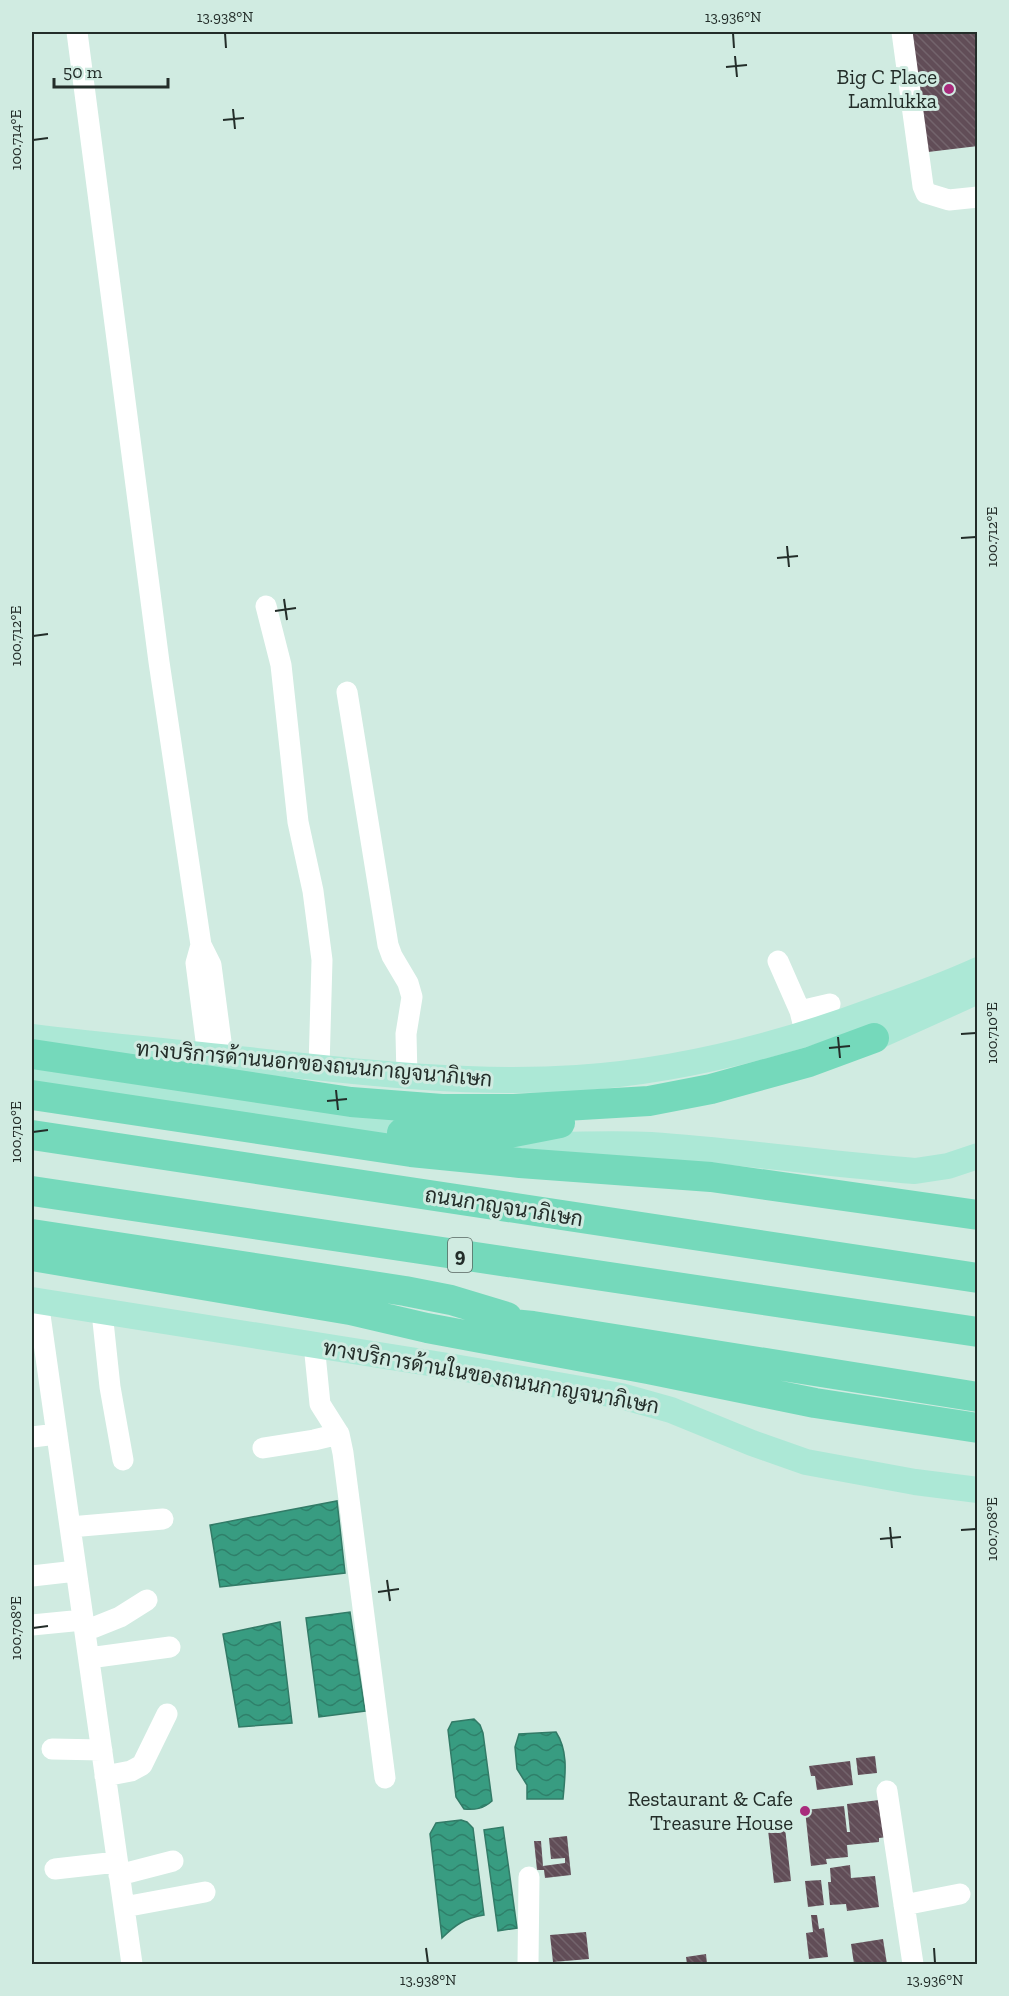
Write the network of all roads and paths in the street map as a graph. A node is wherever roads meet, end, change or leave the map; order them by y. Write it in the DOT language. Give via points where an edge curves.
graph roads {
  1 [pos="77,32"];
  2 [pos="902,32"];
  3 [pos="978,197"];
  4 [pos="266,606"];
  5 [pos="347,692"];
  6 [pos="778,961"];
  7 [pos="978,970"];
  8 [pos="978,991"];
  9 [pos="830,1004"];
  10 [pos="803,1023"];
  11 [pos="32,1036"];
  12 [pos="874,1038"];
  13 [pos="32,1054"];
  14 [pos="215,1057"];
  15 [pos="319,1068"];
  16 [pos="32,1075"];
  17 [pos="407,1077"];
  18 [pos="32,1095"];
  19 [pos="649,1101"];
  20 [pos="32,1135"];
  21 [pos="309,1136"];
  22 [pos="978,1156"];
  23 [pos="32,1191"];
  24 [pos="978,1215"];
  25 [pos="32,1234"];
  26 [pos="32,1256"];
  27 [pos="978,1278"];
  28 [pos="35,1301"];
  29 [pos="350,1310"];
  30 [pos="102,1312"];
  31 [pos="533,1326"];
  32 [pos="978,1332"];
  33 [pos="314,1344"];
  34 [pos="978,1397"];
  35 [pos="978,1428"];
  36 [pos="57,1434"];
  37 [pos="339,1434"];
  38 [pos="32,1437"];
  39 [pos="263,1448"];
  40 [pos="123,1460"];
  41 [pos="978,1490"];
  42 [pos="163,1519"];
  43 [pos="70,1527"];
  44 [pos="76,1571"];
  45 [pos="32,1576"];
  46 [pos="147,1600"];
  47 [pos="32,1625"];
  48 [pos="84,1626"];
  49 [pos="170,1647"];
  50 [pos="89,1658"];
  51 [pos="167,1714"];
  52 [pos="52,1749"];
  53 [pos="102,1750"];
  54 [pos="105,1776"];
  55 [pos="385,1778"];
  56 [pos="887,1791"];
  57 [pos="173,1862"];
  58 [pos="118,1868"];
  59 [pos="56,1869"];
  60 [pos="529,1877"];
  61 [pos="205,1892"];
  62 [pos="960,1894"];
  63 [pos="904,1905"];
  64 [pos="124,1908"];
  65 [pos="132,1965"];
  66 [pos="528,1965"];
  67 [pos="913,1965"];
  1 -- 14 [label="street" via="159,662 201,945 196,963"];
  2 -- 3 [label="street" via="926,193 949,200"];
  4 -- 15 [label="street" via="281,665 298,822 322,960"];
  5 -- 17 [label="street" via="388,945 412,997 406,1034"];
  6 -- 10 [label="street"];
  7 -- 10 [label="main road, ทางบริการด้านนอกของถนนกาญจนาภิเษก" via="924,993"];
  8 -- 12 [label="main road"];
  9 -- 10 [label="street"];
  10 -- 12 [label="main road"];
  10 -- 17 [label="main road, ทางบริการด้านนอกของถนนกาญจนาภิเษก" via="757,1049 683,1064 579,1078"];
  11 -- 14 [label="main road, ทางบริการด้านนอกของถนนกาญจนาภิเษก"];
  12 -- 19 [label="highway" via="758,1078"];
  13 -- 19 [label="highway" via="351,1102 442,1109"];
  14 -- 15 [label="main road, ทางบริการด้านนอกของถนนกาญจนาภิเษก"];
  15 -- 17 [label="main road, ทางบริการด้านนอกของถนนกาญจนาภิเษก"];
  16 -- 22 [label="main road, ทางบริการด้านนอกของถนนกาญจนาภิเษก" via="504,1143 622,1143 915,1171 963,1163"];
  18 -- 21 [label="highway"];
  19 -- 21 [label="highway" via="499,1135"];
  20 -- 27 [label="highway, ถนนกาญจนาภิเษก"];
  21 -- 24 [label="highway" via="498,1161 711,1177"];
  23 -- 32 [label="highway, 9"];
  25 -- 31 [label="highway" via="405,1290"];
  26 -- 29 [label="highway"];
  28 -- 30 [label="main road, ทางบริการด้านในของถนนกาญจนาภิเษก"];
  28 -- 36 [label="street"];
  29 -- 31 [label="highway"];
  29 -- 35 [label="highway" via="815,1403"];
  30 -- 33 [label="main road, ทางบริการด้านในของถนนกาญจนาภิเษก"];
  30 -- 40 [label="street"];
  31 -- 34 [label="highway"];
  33 -- 37 [label="street" via="320,1404"];
  33 -- 41 [label="main road, ทางบริการด้านในของถนนกาญจนาภิเษก" via="639,1400 806,1462"];
  36 -- 38 [label="street"];
  36 -- 43 [label="street"];
  37 -- 39 [label="street"];
  37 -- 55 [label="street"];
  42 -- 43 [label="street"];
  43 -- 44 [label="street"];
  44 -- 45 [label="street"];
  44 -- 48 [label="street"];
  46 -- 48 [label="street" via="120,1617"];
  47 -- 48 [label="street"];
  48 -- 50 [label="street"];
  49 -- 50 [label="street"];
  50 -- 53 [label="street"];
  51 -- 54 [label="street" via="142,1765"];
  52 -- 53 [label="street"];
  53 -- 54 [label="street"];
  54 -- 58 [label="street"];
  56 -- 63 [label="street"];
  57 -- 58 [label="street"];
  58 -- 59 [label="street"];
  58 -- 64 [label="street"];
  60 -- 66 [label="street"];
  61 -- 64 [label="street"];
  62 -- 63 [label="street"];
  63 -- 67 [label="street"];
  64 -- 65 [label="street"];
}
